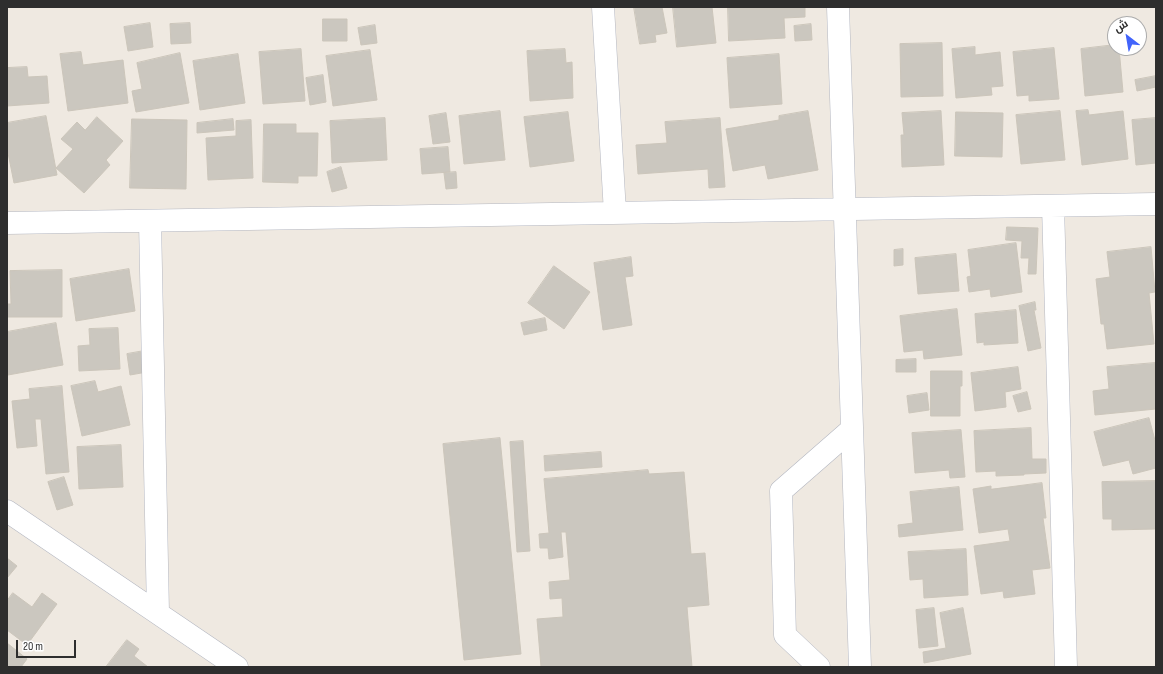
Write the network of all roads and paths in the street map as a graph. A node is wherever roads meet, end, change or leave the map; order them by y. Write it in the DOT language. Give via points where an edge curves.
graph roads {
  1 [pos="602,7"];
  2 [pos="838,7"];
  3 [pos="1156,204"];
  4 [pos="1053,206"];
  5 [pos="844,210"];
  6 [pos="615,213"];
  7 [pos="150,221"];
  8 [pos="7,223"];
  9 [pos="852,430"];
  10 [pos="7,510"];
  11 [pos="158,613"];
  12 [pos="238,667"];
  13 [pos="819,667"];
  14 [pos="860,667"];
  15 [pos="1066,667"];
  1 -- 6 [label="street"];
  2 -- 5 [label="street"];
  3 -- 4 [label="street"];
  4 -- 5 [label="street"];
  4 -- 15 [label="street"];
  5 -- 6 [label="street"];
  5 -- 9 [label="street"];
  6 -- 7 [label="street"];
  7 -- 8 [label="street"];
  7 -- 11 [label="street"];
  9 -- 13 [label="street" via="781,491 785,635"];
  9 -- 14 [label="street"];
  10 -- 11 [label="street"];
  11 -- 12 [label="street"];
}
